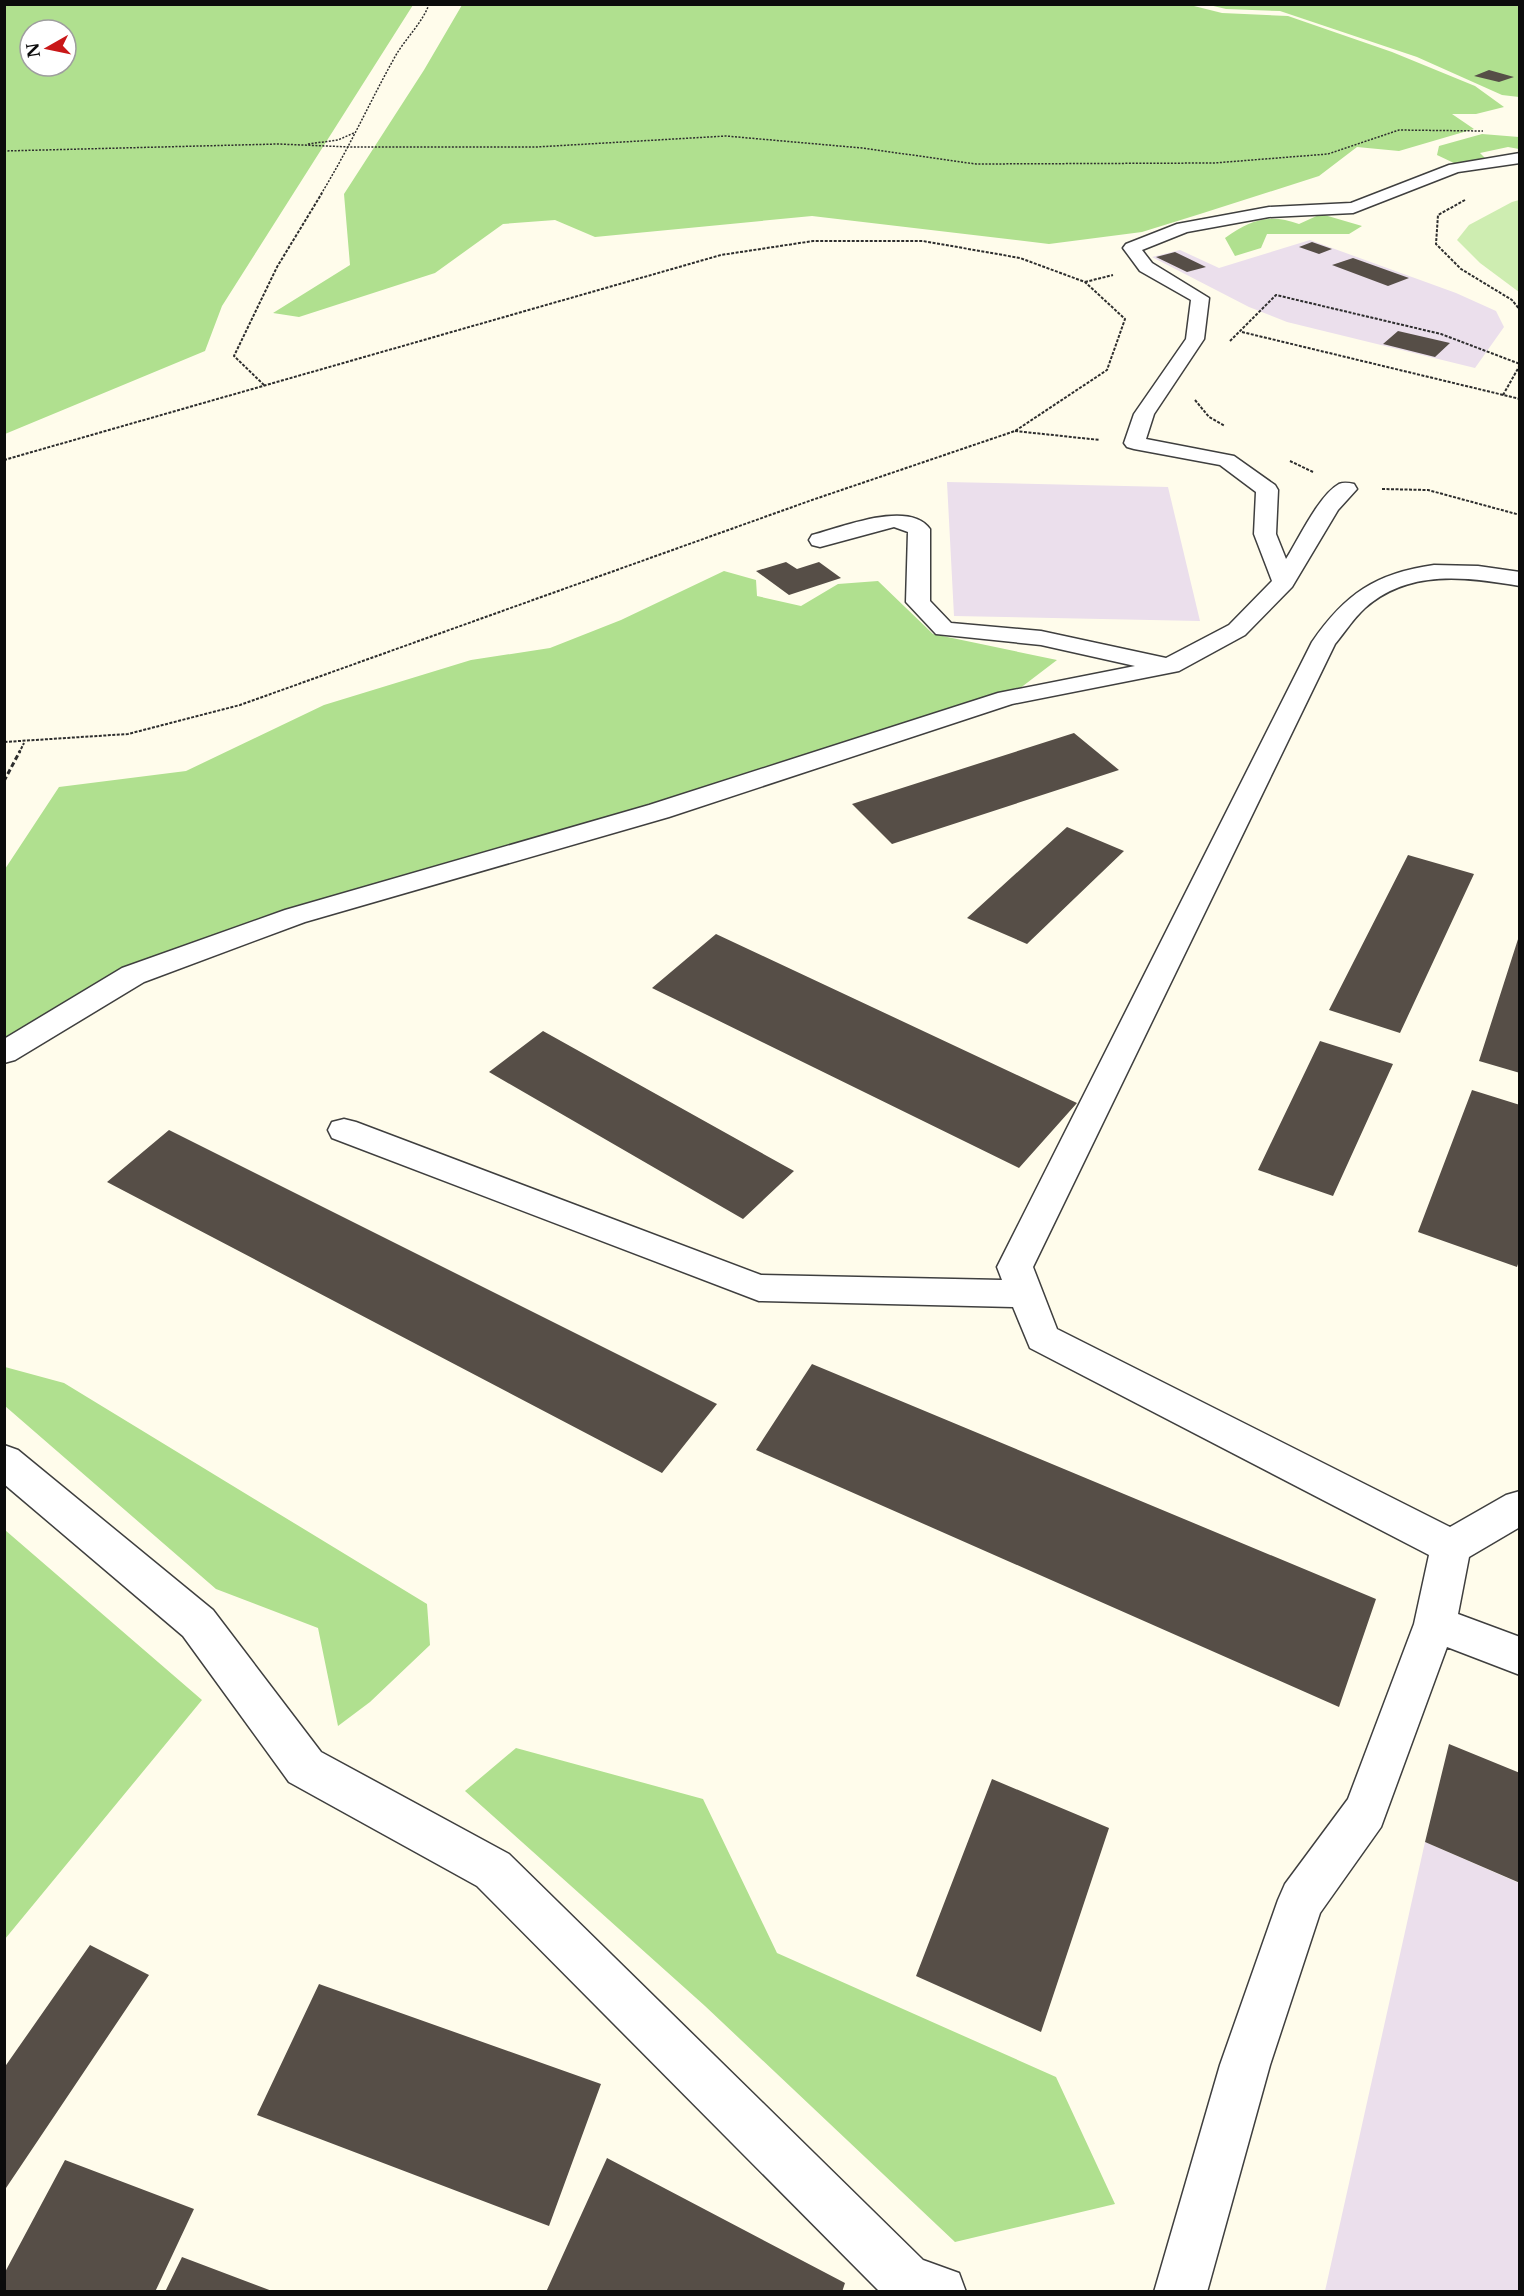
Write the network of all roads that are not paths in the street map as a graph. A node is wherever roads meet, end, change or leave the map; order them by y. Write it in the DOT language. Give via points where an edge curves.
graph roads {
  1 [pos="1520,158"];
  2 [pos="1346,489"];
  3 [pos="820,540"];
  4 [pos="1520,579"];
  5 [pos="1284,582"];
  6 [pos="1170,666"];
  7 [pos="4,1053"];
  8 [pos="344,1130"];
  9 [pos="1026,1294"];
  10 [pos="4,1461"];
  11 [pos="1520,1507"];
  12 [pos="1451,1547"];
  13 [pos="1435,1624"];
  14 [pos="1520,1656"];
  15 [pos="940,2292"];
  16 [pos="1180,2292"];
  1 -- 5 [label="street" via="1455,168 1353,208 1269,212 1194,226 1132,248 1146,267 1200,298 1195,339 1144,414 1134,443 1227,460 1267,490 1265,534"];
  2 -- 5 [label="street" via="1329,507"];
  3 -- 6 [label="street" via="895,520 919,529 918,602 944,628 1041,638"];
  4 -- 9 [label="street" via="1436,571 1390,579 1357,602 1324,642 1015,1267"];
  5 -- 6 [label="street" via="1237,630"];
  6 -- 7 [label="street" via="1007,698 659,811 295,916 133,975"];
  8 -- 9 [label="street" via="759,1288"];
  9 -- 12 [label="street" via="1043,1338"];
  10 -- 15 [label="street" via="198,1623 305,1767 493,1870 907,2281"];
  11 -- 12 [label="street"];
  12 -- 13 [label="street"];
  13 -- 14 [label="street"];
  13 -- 16 [label="street" via="1365,1812 1300,1900 1245,2065"];
}
